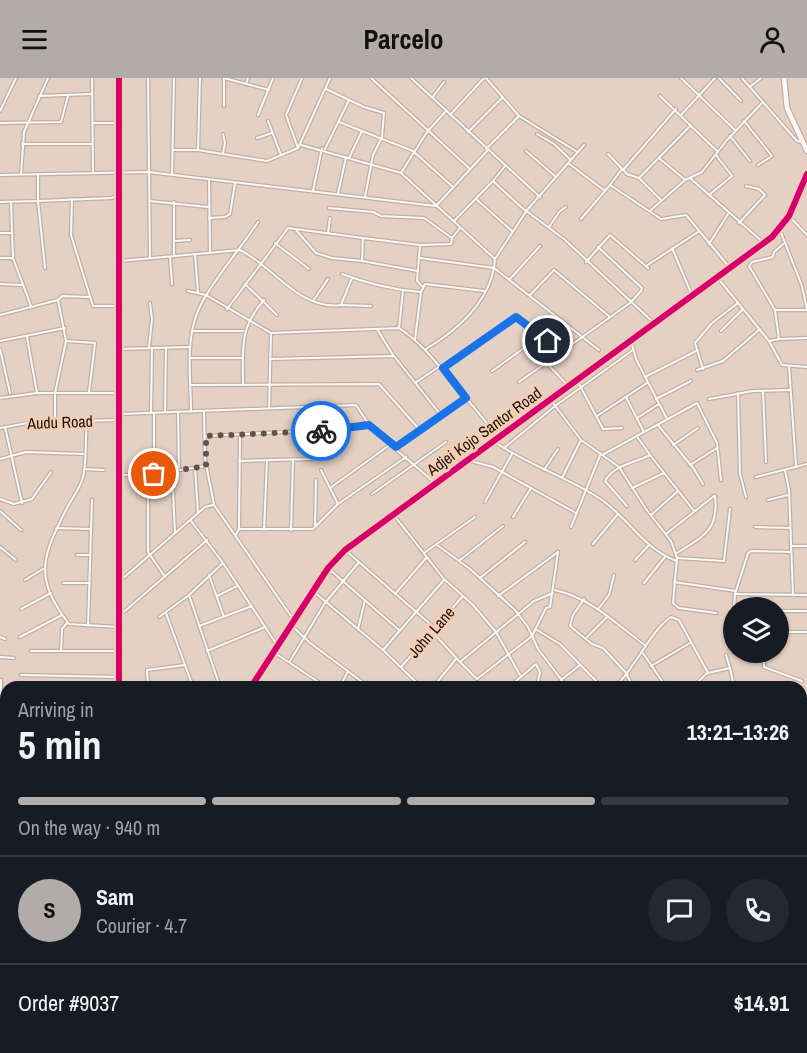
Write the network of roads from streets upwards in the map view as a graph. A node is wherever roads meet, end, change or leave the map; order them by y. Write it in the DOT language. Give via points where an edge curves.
graph roads {
  1 [pos="16,78"];
  2 [pos="48,78"];
  3 [pos="92,78"];
  4 [pos="119,78"];
  5 [pos="148,78"];
  6 [pos="174,78"];
  7 [pos="200,78"];
  8 [pos="248,78"];
  9 [pos="273,78"];
  10 [pos="302,78"];
  11 [pos="329,78"];
  12 [pos="371,78"];
  13 [pos="485,78"];
  14 [pos="681,78"];
  15 [pos="706,78"];
  16 [pos="717,78"];
  17 [pos="742,78"];
  18 [pos="761,78"];
  19 [pos="784,78"];
  20 [pos="414,79"];
  21 [pos="444,82"];
  22 [pos="710,83"];
  23 [pos="246,84"];
  24 [pos="751,86"];
  25 [pos="325,89"];
  26 [pos="269,90"];
  27 [pos="92,94"];
  28 [pos="699,94"];
  29 [pos="39,96"];
  30 [pos="68,96"];
  31 [pos="660,96"];
  32 [pos="432,98"];
  33 [pos="502,98"];
  34 [pos="350,100"];
  35 [pos="741,100"];
  36 [pos="764,102"];
  37 [pos="224,106"];
  38 [pos="676,109"];
  39 [pos="0,111"];
  40 [pos="446,111"];
  41 [pos="258,115"];
  42 [pos="450,115"];
  43 [pos="681,115"];
  44 [pos="519,116"];
  45 [pos="268,121"];
  46 [pos="744,121"];
  47 [pos="339,122"];
  48 [pos="0,123"];
  49 [pos="27,123"];
  50 [pos="92,123"];
  51 [pos="119,123"];
  52 [pos="691,125"];
  53 [pos="430,129"];
  54 [pos="362,130"];
  55 [pos="735,130"];
  56 [pos="272,132"];
  57 [pos="468,132"];
  58 [pos="223,134"];
  59 [pos="537,134"];
  60 [pos="730,136"];
  61 [pos="257,138"];
  62 [pos="382,138"];
  63 [pos="802,142"];
  64 [pos="22,144"];
  65 [pos="92,144"];
  66 [pos="301,145"];
  67 [pos="584,145"];
  68 [pos="298,148"];
  69 [pos="323,149"];
  70 [pos="173,150"];
  71 [pos="198,150"];
  72 [pos="487,150"];
  73 [pos="413,151"];
  74 [pos="526,151"];
  75 [pos="577,152"];
  76 [pos="718,152"];
  77 [pos="807,152"];
  78 [pos="223,153"];
  79 [pos="608,153"];
  80 [pos="281,154"];
  81 [pos="716,155"];
  82 [pos="347,158"];
  83 [pos="659,158"];
  84 [pos="570,161"];
  85 [pos="750,161"];
  86 [pos="371,164"];
  87 [pos="758,165"];
  88 [pos="505,166"];
  89 [pos="470,169"];
  90 [pos="120,170"];
  91 [pos="623,170"];
  92 [pos="93,172"];
  93 [pos="148,172"];
  94 [pos="401,173"];
  95 [pos="21,174"];
  96 [pos="38,174"];
  97 [pos="172,174"];
  98 [pos="807,174"];
  99 [pos="0,175"];
  100 [pos="556,177"];
  101 [pos="639,178"];
  102 [pos="690,178"];
  103 [pos="685,180"];
  104 [pos="209,181"];
  105 [pos="493,181"];
  106 [pos="236,183"];
  107 [pos="610,185"];
  108 [pos="746,186"];
  109 [pos="453,187"];
  110 [pos="313,191"];
  111 [pos="605,191"];
  112 [pos="120,194"];
  113 [pos="338,194"];
  114 [pos="709,195"];
  115 [pos="365,197"];
  116 [pos="540,197"];
  117 [pos="112,198"];
  118 [pos="72,199"];
  119 [pos="476,199"];
  120 [pos="661,200"];
  121 [pos="38,201"];
  122 [pos="148,201"];
  123 [pos="0,202"];
  124 [pos="11,202"];
  125 [pos="174,202"];
  126 [pos="120,205"];
  127 [pos="436,206"];
  128 [pos="566,207"];
  129 [pos="209,208"];
  130 [pos="330,208"];
  131 [pos="527,210"];
  132 [pos="651,210"];
  133 [pos="728,214"];
  134 [pos="789,216"];
  135 [pos="209,218"];
  136 [pos="330,218"];
  137 [pos="581,219"];
  138 [pos="258,222"];
  139 [pos="454,222"];
  140 [pos="739,223"];
  141 [pos="549,227"];
  142 [pos="460,228"];
  143 [pos="294,229"];
  144 [pos="780,230"];
  145 [pos="512,231"];
  146 [pos="698,232"];
  147 [pos="0,233"];
  148 [pos="11,233"];
  149 [pos="328,233"];
  150 [pos="807,235"];
  151 [pos="363,238"];
  152 [pos="452,238"];
  153 [pos="190,240"];
  154 [pos="174,241"];
  155 [pos="275,243"];
  156 [pos="764,243"];
  157 [pos="709,244"];
  158 [pos="783,244"];
  159 [pos="420,245"];
  160 [pos="540,246"];
  161 [pos="598,247"];
  162 [pos="672,247"];
  163 [pos="239,251"];
  164 [pos="210,252"];
  165 [pos="195,254"];
  166 [pos="169,256"];
  167 [pos="174,256"];
  168 [pos="0,258"];
  169 [pos="13,258"];
  170 [pos="150,258"];
  171 [pos="420,258"];
  172 [pos="495,259"];
  173 [pos="120,261"];
  174 [pos="362,261"];
  175 [pos="586,262"];
  176 [pos="260,265"];
  177 [pos="45,268"];
  178 [pos="494,268"];
  179 [pos="730,268"];
  180 [pos="309,269"];
  181 [pos="418,272"];
  182 [pos="342,274"];
  183 [pos="717,277"];
  184 [pos="352,278"];
  185 [pos="327,279"];
  186 [pos="510,279"];
  187 [pos="0,284"];
  188 [pos="172,284"];
  189 [pos="245,284"];
  190 [pos="22,285"];
  191 [pos="422,286"];
  192 [pos="403,290"];
  193 [pos="188,291"];
  194 [pos="484,291"];
  195 [pos="421,292"];
  196 [pos="198,293"];
  197 [pos="206,295"];
  198 [pos="530,295"];
  199 [pos="692,295"];
  200 [pos="89,297"];
  201 [pos="58,300"];
  202 [pos="264,300"];
  203 [pos="313,301"];
  204 [pos="150,303"];
  205 [pos="630,303"];
  206 [pos="738,303"];
  207 [pos="341,305"];
  208 [pos="31,306"];
  209 [pos="120,306"];
  210 [pos="371,306"];
  211 [pos="226,309"];
  212 [pos="743,309"];
  213 [pos="807,309"];
  214 [pos="775,310"];
  215 [pos="0,315"];
  216 [pos="278,315"];
  217 [pos="610,317"];
  218 [pos="247,321"];
  219 [pos="654,323"];
  220 [pos="66,328"];
  221 [pos="399,328"];
  222 [pos="377,329"];
  223 [pos="760,329"];
  224 [pos="192,331"];
  225 [pos="244,331"];
  226 [pos="722,331"];
  227 [pos="271,333"];
  228 [pos="541,336"];
  229 [pos="583,336"];
  230 [pos="27,337"];
  231 [pos="807,338"];
  232 [pos="415,339"];
  233 [pos="779,339"];
  234 [pos="0,341"];
  235 [pos="66,341"];
  236 [pos="631,341"];
  237 [pos="769,341"];
  238 [pos="190,347"];
  239 [pos="150,348"];
  240 [pos="166,348"];
  241 [pos="0,349"];
  242 [pos="119,349"];
  243 [pos="426,350"];
  244 [pos="599,350"];
  245 [pos="633,350"];
  246 [pos="698,350"];
  247 [pos="559,351"];
  248 [pos="394,356"];
  249 [pos="190,358"];
  250 [pos="243,358"];
  251 [pos="270,359"];
  252 [pos="546,362"];
  253 [pos="789,366"];
  254 [pos="442,367"];
  255 [pos="807,367"];
  256 [pos="703,369"];
  257 [pos="698,370"];
  258 [pos="492,371"];
  259 [pos="645,378"];
  260 [pos="576,379"];
  261 [pos="691,381"];
  262 [pos="519,382"];
  263 [pos="647,382"];
  264 [pos="415,383"];
  265 [pos="243,384"];
  266 [pos="270,384"];
  267 [pos="191,385"];
  268 [pos="568,386"];
  269 [pos="581,388"];
  270 [pos="790,390"];
  271 [pos="763,391"];
  272 [pos="89,392"];
  273 [pos="37,393"];
  274 [pos="54,393"];
  275 [pos="120,393"];
  276 [pos="738,393"];
  277 [pos="10,395"];
  278 [pos="626,397"];
  279 [pos="0,398"];
  280 [pos="466,398"];
  281 [pos="550,399"];
  282 [pos="656,399"];
  283 [pos="709,399"];
  284 [pos="659,404"];
  285 [pos="555,406"];
  286 [pos="270,408"];
  287 [pos="165,412"];
  288 [pos="178,412"];
  289 [pos="190,412"];
  290 [pos="204,412"];
  291 [pos="152,413"];
  292 [pos="120,414"];
  293 [pos="440,414"];
  294 [pos="597,416"];
  295 [pos="637,418"];
  296 [pos="668,419"];
  297 [pos="119,420"];
  298 [pos="87,421"];
  299 [pos="55,422"];
  300 [pos="369,425"];
  301 [pos="658,425"];
  302 [pos="5,426"];
  303 [pos="0,428"];
  304 [pos="622,428"];
  305 [pos="698,428"];
  306 [pos="419,429"];
  307 [pos="644,433"];
  308 [pos="240,435"];
  309 [pos="206,436"];
  310 [pos="638,438"];
  311 [pos="495,440"];
  312 [pos="581,440"];
  313 [pos="446,442"];
  314 [pos="391,444"];
  315 [pos="673,445"];
  316 [pos="396,447"];
  317 [pos="504,448"];
  318 [pos="717,448"];
  319 [pos="558,450"];
  320 [pos="603,453"];
  321 [pos="13,454"];
  322 [pos="84,454"];
  323 [pos="473,454"];
  324 [pos="512,454"];
  325 [pos="650,455"];
  326 [pos="406,456"];
  327 [pos="0,459"];
  328 [pos="293,459"];
  329 [pos="312,459"];
  330 [pos="267,460"];
  331 [pos="466,460"];
  332 [pos="239,461"];
  333 [pos="477,461"];
  334 [pos="766,462"];
  335 [pos="414,463"];
  336 [pos="807,464"];
  337 [pos="690,465"];
  338 [pos="206,466"];
  339 [pos="796,466"];
  340 [pos="619,467"];
  341 [pos="195,468"];
  342 [pos="84,469"];
  343 [pos="104,470"];
  344 [pos="179,470"];
  345 [pos="321,470"];
  346 [pos="544,470"];
  347 [pos="172,471"];
  348 [pos="785,471"];
  349 [pos="51,472"];
  350 [pos="503,472"];
  351 [pos="664,473"];
  352 [pos="154,474"];
  353 [pos="119,475"];
  354 [pos="148,475"];
  355 [pos="756,477"];
  356 [pos="562,479"];
  357 [pos="316,480"];
  358 [pos="722,480"];
  359 [pos="435,483"];
  360 [pos="703,484"];
  361 [pos="330,488"];
  362 [pos="531,488"];
  363 [pos="632,488"];
  364 [pos="584,490"];
  365 [pos="678,491"];
  366 [pos="372,494"];
  367 [pos="789,495"];
  368 [pos="746,497"];
  369 [pos="0,499"];
  370 [pos="92,500"];
  371 [pos="768,500"];
  372 [pos="484,502"];
  373 [pos="22,503"];
  374 [pos="338,504"];
  375 [pos="214,505"];
  376 [pos="627,506"];
  377 [pos="730,509"];
  378 [pos="0,511"];
  379 [pos="694,512"];
  380 [pos="198,513"];
  381 [pos="576,513"];
  382 [pos="393,514"];
  383 [pos="618,514"];
  384 [pos="651,515"];
  385 [pos="475,517"];
  386 [pos="513,517"];
  387 [pos="190,521"];
  388 [pos="503,526"];
  389 [pos="315,527"];
  390 [pos="571,527"];
  391 [pos="755,527"];
  392 [pos="57,528"];
  393 [pos="790,528"];
  394 [pos="92,529"];
  395 [pos="239,529"];
  396 [pos="21,530"];
  397 [pos="264,530"];
  398 [pos="291,530"];
  399 [pos="175,533"];
  400 [pos="666,534"];
  401 [pos="235,536"];
  402 [pos="207,540"];
  403 [pos="525,542"];
  404 [pos="593,544"];
  405 [pos="650,544"];
  406 [pos="437,545"];
  407 [pos="791,546"];
  408 [pos="807,546"];
  409 [pos="0,547"];
  410 [pos="345,550"];
  411 [pos="791,552"];
  412 [pos="424,553"];
  413 [pos="677,553"];
  414 [pos="77,555"];
  415 [pos="90,555"];
  416 [pos="150,557"];
  417 [pos="427,557"];
  418 [pos="665,557"];
  419 [pos="16,560"];
  420 [pos="635,560"];
  421 [pos="677,560"];
  422 [pos="460,561"];
  423 [pos="359,562"];
  424 [pos="223,563"];
  425 [pos="328,568"];
  426 [pos="43,569"];
  427 [pos="209,575"];
  428 [pos="614,575"];
  429 [pos="165,577"];
  430 [pos="480,578"];
  431 [pos="444,579"];
  432 [pos="25,580"];
  433 [pos="121,580"];
  434 [pos="342,580"];
  435 [pos="674,582"];
  436 [pos="63,583"];
  437 [pos="90,583"];
  438 [pos="644,583"];
  439 [pos="237,586"];
  440 [pos="313,591"];
  441 [pos="553,591"];
  442 [pos="735,592"];
  443 [pos="51,593"];
  444 [pos="395,594"];
  445 [pos="189,595"];
  446 [pos="793,595"];
  447 [pos="807,595"];
  448 [pos="217,596"];
  449 [pos="498,596"];
  450 [pos="462,597"];
  451 [pos="735,597"];
  452 [pos="584,599"];
  453 [pos="365,600"];
  454 [pos="325,603"];
  455 [pos="252,606"];
  456 [pos="599,608"];
  457 [pos="21,609"];
  458 [pos="414,611"];
  459 [pos="789,611"];
  460 [pos="807,611"];
  461 [pos="166,613"];
  462 [pos="716,613"];
  463 [pos="518,614"];
  464 [pos="63,615"];
  465 [pos="119,616"];
  466 [pos="159,616"];
  467 [pos="608,616"];
  468 [pos="224,617"];
  469 [pos="68,622"];
  470 [pos="292,622"];
  471 [pos="88,626"];
  472 [pos="199,626"];
  473 [pos="119,627"];
  474 [pos="266,627"];
  475 [pos="435,628"];
  476 [pos="358,630"];
  477 [pos="399,630"];
  478 [pos="536,630"];
  479 [pos="496,632"];
  480 [pos="789,632"];
  481 [pos="807,632"];
  482 [pos="532,636"];
  483 [pos="0,637"];
  484 [pos="20,637"];
  485 [pos="305,637"];
  486 [pos="587,637"];
  487 [pos="5,639"];
  488 [pos="113,641"];
  489 [pos="118,642"];
  490 [pos="692,642"];
  491 [pos="277,645"];
  492 [pos="646,646"];
  493 [pos="383,650"];
  494 [pos="31,651"];
  495 [pos="61,651"];
  496 [pos="119,651"];
  497 [pos="207,651"];
  498 [pos="273,651"];
  499 [pos="643,653"];
  500 [pos="508,655"];
  501 [pos="0,657"];
  502 [pos="14,658"];
  503 [pos="456,659"];
  504 [pos="290,661"];
  505 [pos="460,662"];
  506 [pos="728,663"];
  507 [pos="764,663"];
  508 [pos="185,665"];
  509 [pos="580,665"];
  510 [pos="651,666"];
  511 [pos="401,667"];
  512 [pos="730,668"];
  513 [pos="348,672"];
  514 [pos="708,673"];
  515 [pos="21,675"];
  516 [pos="520,675"];
  517 [pos="627,675"];
  518 [pos="118,677"];
  519 [pos="561,680"];
  520 [pos="118,681"];
  521 [pos="148,681"];
  522 [pos="191,681"];
  523 [pos="218,681"];
  524 [pos="255,681"];
  525 [pos="318,681"];
  526 [pos="343,681"];
  527 [pos="361,681"];
  528 [pos="415,681"];
  529 [pos="438,681"];
  530 [pos="514,681"];
  531 [pos="539,681"];
  532 [pos="596,681"];
  533 [pos="621,681"];
  534 [pos="630,681"];
  535 [pos="662,681"];
  536 [pos="699,681"];
  537 [pos="733,681"];
  538 [pos="802,681"];
  1 -- 39 [label="street"];
  2 -- 29 [label="street"];
  3 -- 27 [label="street"];
  4 -- 51 [label="street"];
  5 -- 93 [label="street"];
  6 -- 70 [label="street"];
  7 -- 71 [label="street"];
  8 -- 23 [label="street"];
  9 -- 26 [label="street"];
  10 -- 68 [label="street" via="286,114"];
  11 -- 25 [label="street"];
  12 -- 53 [label="street"];
  13 -- 33 [label="street"];
  13 -- 42 [label="street"];
  14 -- 28 [label="street"];
  15 -- 22 [label="street"];
  16 -- 22 [label="street"];
  16 -- 35 [label="street"];
  17 -- 24 [label="street"];
  18 -- 24 [label="street"];
  19 -- 63 [label="street" via="787,108"];
  20 -- 32 [label="street"];
  21 -- 32 [label="street"];
  22 -- 28 [label="street"];
  23 -- 26 [label="street"];
  23 -- 37 [label="street" via="224,78"];
  24 -- 36 [label="street"];
  25 -- 34 [label="street"];
  25 -- 66 [label="street"];
  26 -- 41 [label="street"];
  27 -- 30 [label="street"];
  27 -- 50 [label="street"];
  28 -- 43 [label="street"];
  28 -- 55 [label="street"];
  29 -- 30 [label="street"];
  29 -- 49 [label="street"];
  30 -- 49 [label="street" via="61,122"];
  31 -- 38 [label="street"];
  32 -- 40 [label="street"];
  33 -- 44 [label="street"];
  33 -- 57 [label="street"];
  34 -- 47 [label="street"];
  34 -- 62 [label="street" via="384,113"];
  36 -- 46 [label="street"];
  36 -- 63 [label="street"];
  38 -- 43 [label="street"];
  38 -- 91 [label="street"];
  40 -- 42 [label="street"];
  40 -- 53 [label="street"];
  42 -- 57 [label="street"];
  43 -- 52 [label="street"];
  44 -- 72 [label="street"];
  44 -- 75 [label="street"];
  45 -- 56 [label="street"];
  46 -- 55 [label="street"];
  46 -- 87 [label="street" via="772,156"];
  47 -- 54 [label="street"];
  47 -- 69 [label="street"];
  48 -- 49 [label="street"];
  49 -- 64 [label="street"];
  50 -- 51 [label="street"];
  50 -- 65 [label="street"];
  51 -- 90 [label="street"];
  52 -- 76 [label="street"];
  52 -- 83 [label="street"];
  53 -- 73 [label="street"];
  53 -- 89 [label="street"];
  54 -- 62 [label="street"];
  54 -- 82 [label="street"];
  55 -- 60 [label="street"];
  56 -- 61 [label="street"];
  56 -- 80 [label="street"];
  57 -- 72 [label="street"];
  58 -- 78 [label="street"];
  59 -- 84 [label="street" via="554,144"];
  60 -- 76 [label="street"];
  60 -- 85 [label="street"];
  62 -- 73 [label="street"];
  62 -- 86 [label="street"];
  63 -- 77 [label="street"];
  64 -- 65 [label="street"];
  64 -- 95 [label="street"];
  65 -- 92 [label="street"];
  66 -- 68 [label="street"];
  66 -- 69 [label="street"];
  67 -- 75 [label="street"];
  68 -- 80 [label="street"];
  69 -- 82 [label="street"];
  69 -- 110 [label="street"];
  70 -- 71 [label="street"];
  70 -- 97 [label="street"];
  71 -- 78 [label="street"];
  72 -- 88 [label="street"];
  72 -- 89 [label="street"];
  73 -- 94 [label="street"];
  73 -- 109 [label="street"];
  74 -- 100 [label="street"];
  75 -- 84 [label="street"];
  76 -- 81 [label="street"];
  78 -- 80 [label="street" via="267,161"];
  79 -- 91 [label="street"];
  81 -- 102 [label="street" via="702,172"];
  81 -- 114 [label="street" via="732,177"];
  82 -- 86 [label="street"];
  82 -- 113 [label="street"];
  83 -- 101 [label="street"];
  83 -- 103 [label="street"];
  84 -- 100 [label="street"];
  84 -- 111 [label="street"];
  86 -- 94 [label="street"];
  86 -- 115 [label="street"];
  88 -- 105 [label="street"];
  88 -- 116 [label="street"];
  89 -- 109 [label="street"];
  90 -- 92 [label="street"];
  90 -- 93 [label="street"];
  90 -- 112 [label="street"];
  91 -- 101 [label="street"];
  91 -- 107 [label="street"];
  92 -- 96 [label="street"];
  93 -- 97 [label="street"];
  93 -- 122 [label="street"];
  94 -- 127 [label="street"];
  95 -- 96 [label="street"];
  95 -- 99 [label="street"];
  96 -- 121 [label="street"];
  97 -- 104 [label="street"];
  98 -- 134 [label="street, Adjei Kojo Santor Road"];
  100 -- 116 [label="street"];
  101 -- 120 [label="street"];
  102 -- 103 [label="street"];
  102 -- 114 [label="street"];
  103 -- 120 [label="street"];
  104 -- 106 [label="street"];
  104 -- 129 [label="street"];
  105 -- 119 [label="street"];
  105 -- 131 [label="street"];
  106 -- 110 [label="street"];
  106 -- 135 [label="street" via="230,214"];
  107 -- 111 [label="street"];
  107 -- 132 [label="street"];
  108 -- 140 [label="street" via="765,195"];
  109 -- 127 [label="street"];
  110 -- 113 [label="street"];
  111 -- 137 [label="street"];
  112 -- 117 [label="street"];
  112 -- 126 [label="street"];
  113 -- 115 [label="street"];
  114 -- 133 [label="street"];
  115 -- 127 [label="street"];
  116 -- 131 [label="street"];
  117 -- 118 [label="street"];
  117 -- 126 [label="street"];
  118 -- 121 [label="street"];
  118 -- 200 [label="street" via="71,235"];
  119 -- 139 [label="street"];
  119 -- 145 [label="street"];
  120 -- 132 [label="street"];
  121 -- 124 [label="street"];
  121 -- 177 [label="street"];
  122 -- 125 [label="street"];
  122 -- 170 [label="street"];
  123 -- 124 [label="street"];
  124 -- 148 [label="street"];
  125 -- 129 [label="street"];
  125 -- 154 [label="street"];
  126 -- 173 [label="street"];
  127 -- 139 [label="street"];
  128 -- 141 [label="street"];
  129 -- 135 [label="street"];
  130 -- 152 [label="street" via="424,218"];
  131 -- 141 [label="street"];
  131 -- 145 [label="street"];
  132 -- 146 [label="street" via="664,219 686,215"];
  133 -- 140 [label="street"];
  133 -- 157 [label="street"];
  134 -- 144 [label="street, Adjei Kojo Santor Road"];
  134 -- 150 [label="street"];
  135 -- 164 [label="street"];
  136 -- 149 [label="street"];
  138 -- 163 [label="street"];
  139 -- 142 [label="street"];
  140 -- 156 [label="street"];
  141 -- 175 [label="street"];
  142 -- 152 [label="street"];
  142 -- 172 [label="street"];
  143 -- 149 [label="street"];
  143 -- 155 [label="street" via="284,230"];
  143 -- 174 [label="street" via="316,253"];
  144 -- 156 [label="street, Adjei Kojo Santor Road"];
  144 -- 158 [label="street"];
  145 -- 172 [label="street"];
  146 -- 157 [label="street"];
  146 -- 162 [label="street"];
  147 -- 148 [label="street"];
  148 -- 169 [label="street"];
  149 -- 151 [label="street"];
  151 -- 159 [label="street"];
  151 -- 174 [label="street"];
  152 -- 159 [label="street" via="451,244 443,246"];
  153 -- 154 [label="street"];
  154 -- 167 [label="street"];
  155 -- 176 [label="street"];
  155 -- 180 [label="street"];
  156 -- 179 [label="street, Adjei Kojo Santor Road"];
  157 -- 179 [label="street"];
  158 -- 213 [label="street" via="802,286"];
  158 -- 214 [label="street" via="773,257 748,266"];
  159 -- 171 [label="street"];
  160 -- 186 [label="street"];
  161 -- 162 [label="street" via="610,235 647,267"];
  161 -- 175 [label="street"];
  161 -- 205 [label="street" via="642,288"];
  162 -- 199 [label="street"];
  163 -- 164 [label="street"];
  163 -- 176 [label="street"];
  163 -- 197 [label="street"];
  164 -- 165 [label="street"];
  165 -- 167 [label="street"];
  165 -- 196 [label="street"];
  166 -- 167 [label="street"];
  166 -- 170 [label="street"];
  166 -- 188 [label="street"];
  168 -- 169 [label="street"];
  169 -- 190 [label="street"];
  170 -- 173 [label="street"];
  171 -- 178 [label="street"];
  171 -- 181 [label="street"];
  172 -- 178 [label="street"];
  173 -- 209 [label="street"];
  174 -- 181 [label="street"];
  175 -- 205 [label="street"];
  176 -- 189 [label="street"];
  176 -- 203 [label="street"];
  178 -- 186 [label="street"];
  178 -- 194 [label="street"];
  179 -- 183 [label="street, Adjei Kojo Santor Road"];
  181 -- 191 [label="street" via="418,283"];
  182 -- 184 [label="street"];
  183 -- 199 [label="street, Adjei Kojo Santor Road"];
  183 -- 206 [label="street"];
  184 -- 192 [label="street"];
  184 -- 207 [label="street"];
  185 -- 203 [label="street"];
  186 -- 198 [label="street"];
  187 -- 190 [label="street"];
  189 -- 202 [label="street"];
  189 -- 211 [label="street"];
  190 -- 208 [label="street"];
  191 -- 194 [label="street"];
  191 -- 195 [label="street"];
  192 -- 195 [label="street"];
  192 -- 221 [label="street"];
  193 -- 196 [label="street"];
  194 -- 243 [label="street" via="465,321"];
  195 -- 232 [label="street"];
  196 -- 197 [label="street"];
  197 -- 211 [label="street"];
  197 -- 224 [label="street"];
  198 -- 217 [label="street" via="554,270"];
  198 -- 229 [label="street"];
  199 -- 219 [label="street, Adjei Kojo Santor Road"];
  200 -- 201 [label="street" via="62,296"];
  200 -- 209 [label="street" via="93,306"];
  201 -- 208 [label="street"];
  201 -- 220 [label="street"];
  202 -- 216 [label="street"];
  202 -- 218 [label="street"];
  203 -- 207 [label="street"];
  204 -- 239 [label="street"];
  205 -- 217 [label="street"];
  205 -- 219 [label="street"];
  206 -- 212 [label="street"];
  206 -- 246 [label="street" via="712,323 695,343"];
  207 -- 210 [label="street"];
  208 -- 215 [label="street"];
  209 -- 242 [label="street"];
  211 -- 218 [label="street"];
  212 -- 223 [label="street"];
  212 -- 226 [label="street"];
  213 -- 214 [label="street"];
  214 -- 233 [label="street"];
  217 -- 229 [label="street"];
  218 -- 225 [label="street"];
  218 -- 227 [label="street"];
  219 -- 236 [label="street, Adjei Kojo Santor Road"];
  220 -- 230 [label="street"];
  220 -- 235 [label="street"];
  221 -- 222 [label="street"];
  221 -- 232 [label="street"];
  222 -- 227 [label="street"];
  222 -- 248 [label="street"];
  223 -- 237 [label="street"];
  223 -- 256 [label="street" via="723,361"];
  224 -- 225 [label="street"];
  224 -- 238 [label="street"];
  225 -- 250 [label="street"];
  227 -- 251 [label="street"];
  228 -- 247 [label="street"];
  228 -- 254 [label="street" via="514,318"];
  228 -- 258 [label="street"];
  229 -- 244 [label="street"];
  229 -- 247 [label="street"];
  230 -- 234 [label="street"];
  230 -- 273 [label="street"];
  231 -- 233 [label="street"];
  232 -- 243 [label="street"];
  233 -- 237 [label="street"];
  235 -- 272 [label="street" via="95,343"];
  235 -- 274 [label="street"];
  236 -- 245 [label="street"];
  236 -- 260 [label="street, Adjei Kojo Santor Road"];
  237 -- 253 [label="street" via="782,364"];
  238 -- 240 [label="street"];
  238 -- 249 [label="street"];
  239 -- 240 [label="street"];
  239 -- 242 [label="street"];
  239 -- 291 [label="street"];
  240 -- 287 [label="street"];
  241 -- 277 [label="street"];
  242 -- 275 [label="street"];
  243 -- 254 [label="street"];
  245 -- 259 [label="street"];
  245 -- 269 [label="street"];
  246 -- 256 [label="street"];
  246 -- 259 [label="street"];
  247 -- 252 [label="street"];
  248 -- 251 [label="street"];
  248 -- 264 [label="street"];
  249 -- 250 [label="street"];
  249 -- 267 [label="street"];
  250 -- 265 [label="street"];
  251 -- 266 [label="street"];
  252 -- 262 [label="street"];
  252 -- 268 [label="street"];
  253 -- 255 [label="street"];
  253 -- 270 [label="street"];
  254 -- 264 [label="street"];
  254 -- 280 [label="street"];
  256 -- 257 [label="street"];
  259 -- 263 [label="street"];
  260 -- 268 [label="street, Adjei Kojo Santor Road"];
  260 -- 269 [label="street"];
  261 -- 282 [label="street"];
  263 -- 278 [label="street"];
  263 -- 282 [label="street"];
  264 -- 293 [label="street"];
  265 -- 266 [label="street"];
  265 -- 267 [label="street"];
  266 -- 286 [label="street"];
  266 -- 306 [label="street" via="379,384"];
  267 -- 289 [label="street"];
  268 -- 281 [label="street, Adjei Kojo Santor Road"];
  269 -- 285 [label="street"];
  269 -- 294 [label="street"];
  270 -- 271 [label="street"];
  270 -- 339 [label="street"];
  271 -- 276 [label="street"];
  271 -- 334 [label="street"];
  272 -- 274 [label="street"];
  272 -- 275 [label="street"];
  273 -- 274 [label="street"];
  273 -- 277 [label="street"];
  274 -- 299 [label="street"];
  275 -- 292 [label="street"];
  276 -- 283 [label="street"];
  276 -- 368 [label="street" via="740,474"];
  277 -- 279 [label="street"];
  278 -- 294 [label="street"];
  278 -- 295 [label="street"];
  280 -- 293 [label="street"];
  280 -- 311 [label="street" via="483,415"];
  281 -- 285 [label="street"];
  281 -- 311 [label="street, Adjei Kojo Santor Road"];
  282 -- 284 [label="street"];
  284 -- 295 [label="street"];
  284 -- 296 [label="street"];
  285 -- 312 [label="street"];
  285 -- 317 [label="street"];
  286 -- 290 [label="street"];
  286 -- 300 [label="street" via="356,405"];
  287 -- 288 [label="street"];
  287 -- 291 [label="street"];
  288 -- 289 [label="street"];
  288 -- 344 [label="street"];
  289 -- 290 [label="street"];
  290 -- 309 [label="street"];
  291 -- 292 [label="street"];
  291 -- 352 [label="street"];
  292 -- 297 [label="street"];
  293 -- 306 [label="street"];
  294 -- 304 [label="street" via="603,429"];
  295 -- 307 [label="street"];
  296 -- 301 [label="street"];
  296 -- 318 [label="street" via="697,403"];
  297 -- 298 [label="street, Audu Road"];
  297 -- 353 [label="street"];
  298 -- 299 [label="street, Audu Road"];
  298 -- 322 [label="street"];
  299 -- 302 [label="street, Audu Road"];
  300 -- 308 [label="street"];
  300 -- 314 [label="street"];
  301 -- 307 [label="street"];
  301 -- 315 [label="street"];
  302 -- 303 [label="street, Audu Road"];
  302 -- 321 [label="street"];
  305 -- 315 [label="street"];
  306 -- 316 [label="street"];
  307 -- 310 [label="street"];
  308 -- 309 [label="street"];
  308 -- 332 [label="street"];
  309 -- 338 [label="street"];
  310 -- 320 [label="street"];
  310 -- 325 [label="street"];
  311 -- 317 [label="street"];
  311 -- 323 [label="street, Adjei Kojo Santor Road"];
  312 -- 320 [label="street"];
  312 -- 356 [label="street"];
  313 -- 335 [label="street"];
  314 -- 316 [label="street"];
  314 -- 361 [label="street"];
  315 -- 337 [label="street"];
  316 -- 326 [label="street"];
  317 -- 324 [label="street"];
  318 -- 337 [label="street"];
  318 -- 358 [label="street"];
  319 -- 346 [label="street"];
  320 -- 340 [label="street"];
  320 -- 364 [label="street"];
  321 -- 322 [label="street"];
  321 -- 327 [label="street"];
  321 -- 373 [label="street"];
  322 -- 342 [label="street"];
  323 -- 331 [label="street, Adjei Kojo Santor Road"];
  323 -- 333 [label="street"];
  324 -- 346 [label="street"];
  324 -- 350 [label="street"];
  325 -- 340 [label="street"];
  325 -- 351 [label="street"];
  326 -- 335 [label="street"];
  326 -- 374 [label="street"];
  328 -- 329 [label="street"];
  328 -- 330 [label="street"];
  328 -- 398 [label="street"];
  330 -- 332 [label="street"];
  330 -- 397 [label="street"];
  331 -- 333 [label="street"];
  331 -- 359 [label="street, Adjei Kojo Santor Road"];
  332 -- 395 [label="street"];
  333 -- 350 [label="street"];
  335 -- 359 [label="street"];
  335 -- 366 [label="street"];
  336 -- 339 [label="street"];
  337 -- 360 [label="street"];
  338 -- 344 [label="street"];
  338 -- 375 [label="street"];
  339 -- 348 [label="street"];
  340 -- 363 [label="street"];
  340 -- 376 [label="street" via="605,481"];
  341 -- 380 [label="street"];
  342 -- 343 [label="street"];
  342 -- 392 [label="street"];
  344 -- 347 [label="street"];
  345 -- 361 [label="street"];
  346 -- 356 [label="street"];
  347 -- 352 [label="street"];
  347 -- 399 [label="street"];
  348 -- 355 [label="street"];
  348 -- 367 [label="street"];
  349 -- 373 [label="street" via="32,499"];
  350 -- 362 [label="street"];
  350 -- 372 [label="street"];
  351 -- 363 [label="street"];
  351 -- 365 [label="street"];
  352 -- 354 [label="street"];
  353 -- 354 [label="street"];
  353 -- 433 [label="street"];
  354 -- 416 [label="street"];
  356 -- 364 [label="street"];
  357 -- 389 [label="street"];
  359 -- 382 [label="street, Adjei Kojo Santor Road"];
  361 -- 374 [label="street"];
  362 -- 381 [label="street"];
  362 -- 386 [label="street"];
  363 -- 384 [label="street"];
  364 -- 381 [label="street"];
  364 -- 383 [label="street"];
  365 -- 379 [label="street"];
  365 -- 384 [label="street"];
  367 -- 371 [label="street"];
  367 -- 393 [label="street"];
  369 -- 373 [label="street"];
  370 -- 394 [label="street"];
  374 -- 389 [label="street"];
  375 -- 380 [label="street"];
  375 -- 401 [label="street"];
  377 -- 421 [label="street" via="724,561"];
  378 -- 396 [label="street"];
  379 -- 400 [label="street"];
  379 -- 413 [label="street" via="715,496 712,529"];
  380 -- 387 [label="street"];
  381 -- 390 [label="street"];
  382 -- 410 [label="street, Adjei Kojo Santor Road"];
  382 -- 412 [label="street"];
  383 -- 404 [label="street"];
  383 -- 405 [label="street"];
  384 -- 400 [label="street"];
  385 -- 406 [label="street"];
  387 -- 399 [label="street"];
  387 -- 402 [label="street"];
  388 -- 422 [label="street"];
  389 -- 398 [label="street"];
  391 -- 393 [label="street"];
  392 -- 394 [label="street"];
  392 -- 426 [label="street"];
  393 -- 407 [label="street"];
  394 -- 415 [label="street"];
  395 -- 397 [label="street"];
  395 -- 401 [label="street"];
  397 -- 398 [label="street"];
  399 -- 416 [label="street"];
  400 -- 413 [label="street"];
  401 -- 470 [label="street"];
  402 -- 424 [label="street"];
  402 -- 429 [label="street"];
  403 -- 430 [label="street"];
  405 -- 418 [label="street"];
  405 -- 420 [label="street"];
  406 -- 412 [label="street"];
  406 -- 422 [label="street"];
  407 -- 408 [label="street"];
  407 -- 411 [label="street"];
  409 -- 419 [label="street"];
  410 -- 423 [label="street"];
  410 -- 425 [label="street, Adjei Kojo Santor Road"];
  411 -- 442 [label="street" via="751,551"];
  411 -- 446 [label="street"];
  412 -- 417 [label="street"];
  413 -- 421 [label="street"];
  414 -- 415 [label="street"];
  415 -- 437 [label="street"];
  416 -- 429 [label="street"];
  416 -- 433 [label="street"];
  417 -- 431 [label="street"];
  417 -- 444 [label="street"];
  418 -- 421 [label="street"];
  418 -- 438 [label="street"];
  421 -- 435 [label="street"];
  422 -- 430 [label="street"];
  423 -- 434 [label="street"];
  423 -- 444 [label="street"];
  424 -- 427 [label="street"];
  424 -- 439 [label="street"];
  425 -- 434 [label="street"];
  425 -- 440 [label="street, Adjei Kojo Santor Road"];
  426 -- 432 [label="street"];
  426 -- 443 [label="street"];
  427 -- 445 [label="street"];
  427 -- 448 [label="street"];
  428 -- 456 [label="street" via="609,595"];
  429 -- 465 [label="street"];
  430 -- 449 [label="street"];
  431 -- 450 [label="street"];
  431 -- 458 [label="street"];
  433 -- 465 [label="street"];
  434 -- 453 [label="street"];
  434 -- 454 [label="street"];
  435 -- 442 [label="street"];
  435 -- 462 [label="street" via="672,598 676,607"];
  436 -- 437 [label="street"];
  437 -- 471 [label="street"];
  439 -- 448 [label="street"];
  439 -- 455 [label="street"];
  440 -- 454 [label="street"];
  440 -- 470 [label="street, Adjei Kojo Santor Road"];
  441 -- 449 [label="street" via="558,552"];
  441 -- 452 [label="street"];
  441 -- 463 [label="street"];
  441 -- 478 [label="street" via="550,607"];
  442 -- 446 [label="street"];
  442 -- 451 [label="street"];
  443 -- 457 [label="street"];
  443 -- 464 [label="street"];
  444 -- 458 [label="street"];
  445 -- 461 [label="street"];
  445 -- 472 [label="street"];
  446 -- 447 [label="street"];
  448 -- 468 [label="street"];
  449 -- 463 [label="street"];
  450 -- 475 [label="street, John Lane"];
  450 -- 479 [label="street"];
  452 -- 456 [label="street"];
  452 -- 486 [label="street" via="569,623"];
  453 -- 476 [label="street"];
  453 -- 477 [label="street"];
  454 -- 476 [label="street"];
  454 -- 485 [label="street"];
  455 -- 468 [label="street"];
  455 -- 474 [label="street"];
  456 -- 467 [label="street"];
  458 -- 475 [label="street"];
  458 -- 477 [label="street"];
  459 -- 460 [label="street"];
  461 -- 466 [label="street"];
  461 -- 508 [label="street"];
  463 -- 479 [label="street"];
  463 -- 482 [label="street"];
  464 -- 469 [label="street"];
  464 -- 484 [label="street"];
  465 -- 473 [label="street"];
  467 -- 486 [label="street"];
  467 -- 492 [label="street"];
  468 -- 472 [label="street"];
  469 -- 471 [label="street"];
  469 -- 495 [label="street" via="62,629"];
  470 -- 485 [label="street"];
  470 -- 491 [label="street, Adjei Kojo Santor Road"];
  471 -- 473 [label="street"];
  472 -- 497 [label="street"];
  473 -- 489 [label="street"];
  474 -- 491 [label="street"];
  474 -- 497 [label="street"];
  475 -- 503 [label="street" via="437,637"];
  475 -- 511 [label="street, John Lane"];
  476 -- 493 [label="street"];
  477 -- 493 [label="street"];
  478 -- 482 [label="street"];
  478 -- 509 [label="street" via="556,640"];
  479 -- 500 [label="street"];
  479 -- 505 [label="street"];
  480 -- 481 [label="street"];
  482 -- 500 [label="street"];
  482 -- 519 [label="street"];
  483 -- 487 [label="street"];
  485 -- 504 [label="street"];
  485 -- 513 [label="street"];
  486 -- 517 [label="street" via="603,648"];
  488 -- 489 [label="street"];
  489 -- 496 [label="street"];
  490 -- 492 [label="street" via="679,620 671,617"];
  490 -- 510 [label="street"];
  490 -- 514 [label="street"];
  491 -- 498 [label="street, Adjei Kojo Santor Road"];
  492 -- 499 [label="street"];
  493 -- 511 [label="street"];
  494 -- 495 [label="street"];
  495 -- 496 [label="street"];
  496 -- 518 [label="street"];
  497 -- 523 [label="street"];
  498 -- 504 [label="street"];
  498 -- 524 [label="street, Adjei Kojo Santor Road"];
  499 -- 510 [label="street"];
  499 -- 517 [label="street"];
  500 -- 505 [label="street" via="477,679"];
  500 -- 516 [label="street"];
  501 -- 502 [label="street"];
  503 -- 505 [label="street"];
  503 -- 529 [label="street"];
  504 -- 525 [label="street"];
  506 -- 512 [label="street"];
  507 -- 538 [label="street" via="764,667"];
  508 -- 521 [label="street" via="147,670"];
  508 -- 522 [label="street"];
  509 -- 519 [label="street"];
  509 -- 532 [label="street"];
  510 -- 535 [label="street"];
  511 -- 528 [label="street"];
  512 -- 514 [label="street"];
  512 -- 537 [label="street"];
  513 -- 526 [label="street"];
  513 -- 527 [label="street"];
  514 -- 536 [label="street"];
  515 -- 518 [label="street"];
  516 -- 530 [label="street"];
  516 -- 531 [label="street" via="536,664"];
  517 -- 533 [label="street"];
  517 -- 534 [label="street"];
  518 -- 520 [label="street"];
}
